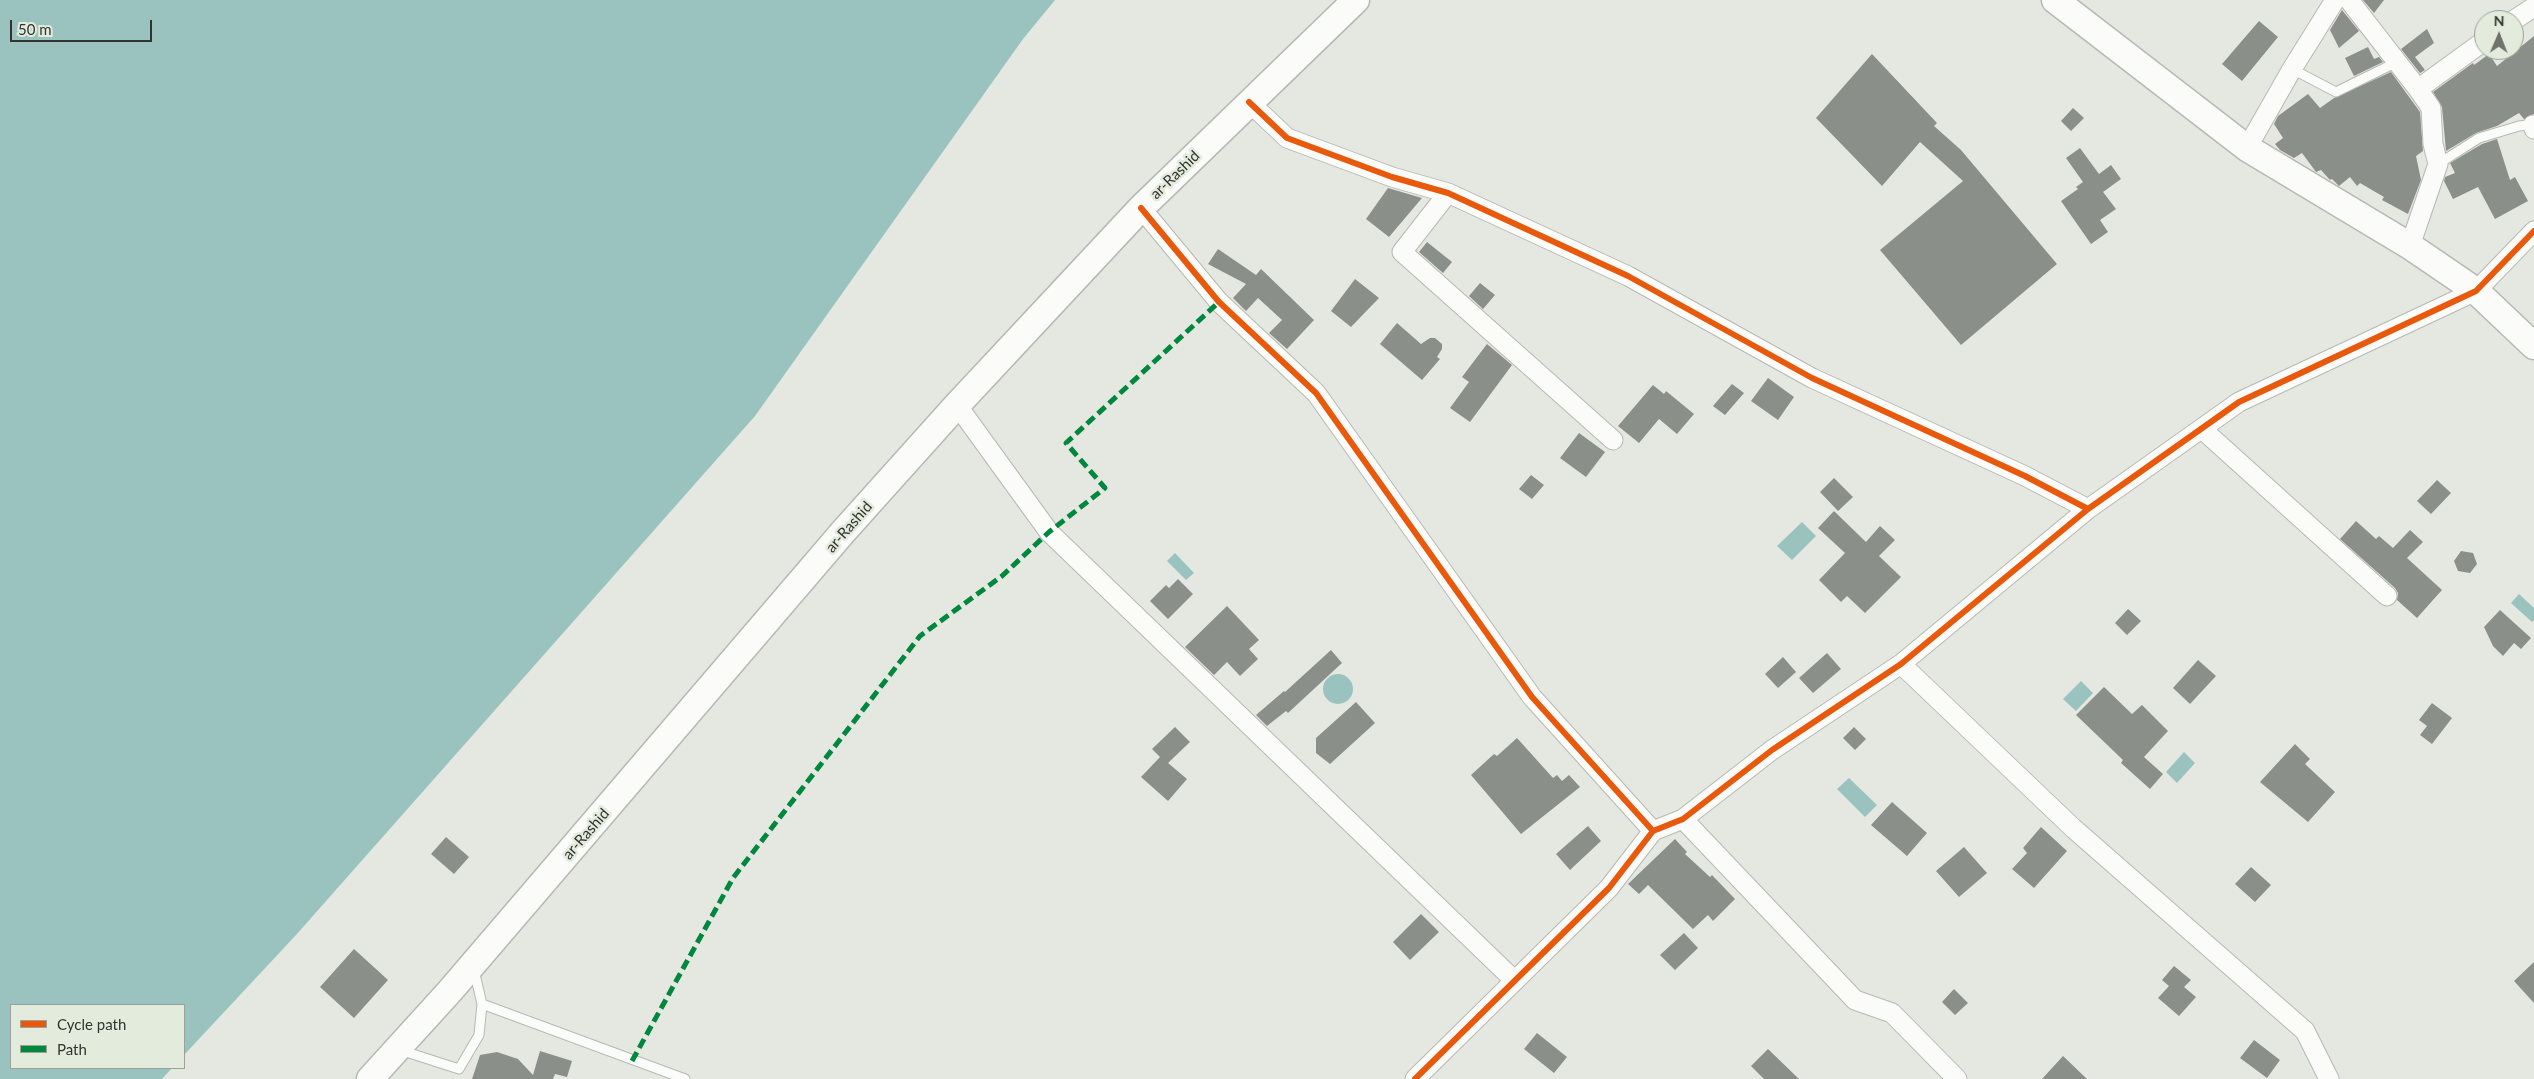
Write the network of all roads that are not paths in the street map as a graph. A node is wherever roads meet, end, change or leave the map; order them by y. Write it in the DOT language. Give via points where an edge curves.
graph roads {
  1 [pos="1356,0"];
  2 [pos="2055,0"];
  3 [pos="2335,0"];
  4 [pos="2349,0"];
  5 [pos="2525,0"];
  6 [pos="2534,7"];
  7 [pos="2474,48"];
  8 [pos="2397,62"];
  9 [pos="2292,69"];
  10 [pos="2418,88"];
  11 [pos="1249,102"];
  12 [pos="2534,126"];
  13 [pos="2247,148"];
  14 [pos="2438,164"];
  15 [pos="1448,193"];
  16 [pos="1141,208"];
  17 [pos="2534,230"];
  18 [pos="2410,246"];
  19 [pos="2476,291"];
  20 [pos="2534,346"];
  21 [pos="957,405"];
  22 [pos="2202,429"];
  23 [pos="1612,440"];
  24 [pos="2088,509"];
  25 [pos="2387,596"];
  26 [pos="1901,664"];
  27 [pos="1683,819"];
  28 [pos="1653,830"];
  29 [pos="473,965"];
  30 [pos="1515,981"];
  31 [pos="482,1004"];
  32 [pos="397,1049"];
  33 [pos="370,1079"];
  34 [pos="685,1079"];
  35 [pos="1415,1079"];
  36 [pos="1957,1079"];
  37 [pos="2329,1079"];
  1 -- 11 [label="main road, ar-Rashid"];
  2 -- 13 [label="main road"];
  3 -- 9 [label="street"];
  4 -- 8 [label="street"];
  5 -- 6 [label="street"];
  7 -- 10 [label="street"];
  8 -- 9 [label="lane" via="2336,92"];
  8 -- 10 [label="street"];
  9 -- 13 [label="street"];
  10 -- 14 [label="street" via="2431,108"];
  11 -- 15 [label="street" via="1287,138 1392,177"];
  11 -- 16 [label="main road, ar-Rashid"];
  12 -- 14 [label="lane" via="2519,126 2479,138"];
  13 -- 18 [label="main road"];
  14 -- 18 [label="street"];
  15 -- 23 [label="street" via="1402,252"];
  15 -- 24 [label="street" via="1628,276 1812,378"];
  16 -- 21 [label="main road, ar-Rashid"];
  16 -- 28 [label="street" via="1219,302 1316,393 1532,697"];
  17 -- 19 [label="street"];
  18 -- 19 [label="main road"];
  19 -- 20 [label="main road"];
  19 -- 22 [label="street" via="2239,402"];
  21 -- 29 [label="main road, ar-Rashid" via="843,532"];
  21 -- 30 [label="street" via="1049,532"];
  22 -- 24 [label="street"];
  22 -- 25 [label="street"];
  24 -- 26 [label="street"];
  26 -- 27 [label="street" via="1772,750"];
  26 -- 37 [label="street" via="2073,828 2304,1031"];
  27 -- 28 [label="street"];
  27 -- 36 [label="street" via="1855,1000 1892,1013"];
  28 -- 30 [label="street" via="1608,888"];
  29 -- 31 [label="lane"];
  29 -- 32 [label="main road, ar-Rashid"];
  30 -- 35 [label="street"];
  31 -- 32 [label="lane" via="479,1036 459,1069"];
  31 -- 34 [label="lane"];
  32 -- 33 [label="main road, ar-Rashid"];
}
